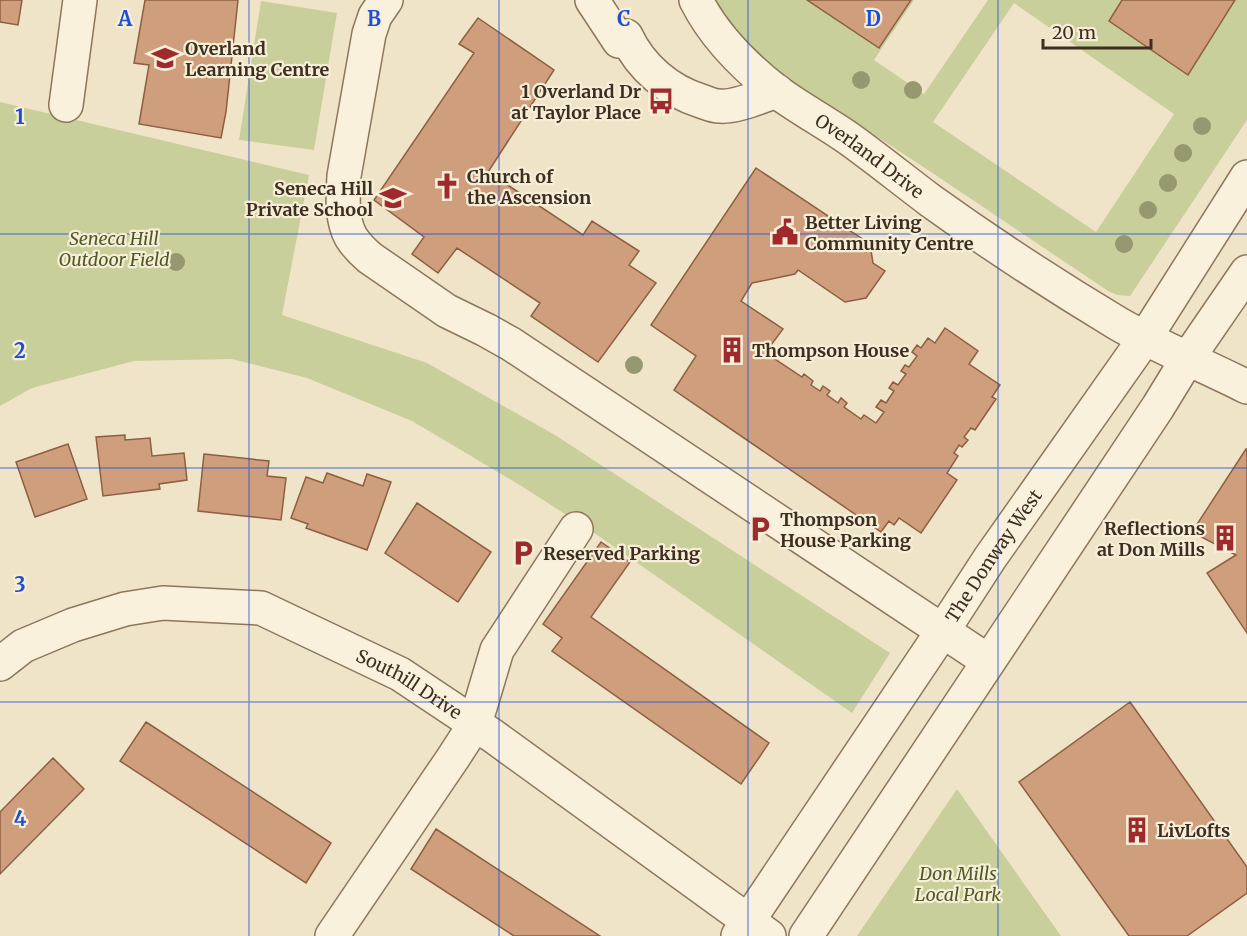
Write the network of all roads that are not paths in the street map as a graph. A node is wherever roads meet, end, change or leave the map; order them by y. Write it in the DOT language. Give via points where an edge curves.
graph roads {
  1 [pos="80,0"];
  2 [pos="386,0"];
  3 [pos="592,0"];
  4 [pos="696,0"];
  5 [pos="777,91"];
  6 [pos="66,105"];
  7 [pos="1247,177"];
  8 [pos="1247,272"];
  9 [pos="1145,338"];
  10 [pos="1188,358"];
  11 [pos="1247,387"];
  12 [pos="576,530"];
  13 [pos="942,632"];
  14 [pos="988,662"];
  15 [pos="0,664"];
  16 [pos="475,724"];
  17 [pos="752,931"];
  18 [pos="332,936"];
  19 [pos="806,936"];
  1 -- 6 [label="street"];
  2 -- 13 [label="street" via="369,34 344,176 346,225 360,248 447,311 511,344"];
  3 -- 5 [label="street" via="619,41 626,36 651,71 687,97 728,106"];
  4 -- 5 [label="street, Overland Drive" via="720,38"];
  5 -- 9 [label="street, Overland Drive" via="1018,260"];
  7 -- 9 [label="street, The Donway West"];
  8 -- 10 [label="street"];
  9 -- 10 [label="street, Overland Drive"];
  9 -- 13 [label="street, The Donway West"];
  10 -- 11 [label="street, Overland Drive"];
  10 -- 14 [label="street"];
  12 -- 16 [label="street" via="497,650"];
  13 -- 14 [label="street"];
  13 -- 17 [label="street, The Donway West"];
  14 -- 19 [label="street"];
  15 -- 16 [label="street, Southill Drive" via="23,646 125,609 163,603 261,608 400,674"];
  16 -- 17 [label="street, Southill Drive"];
  16 -- 18 [label="street"];
}
